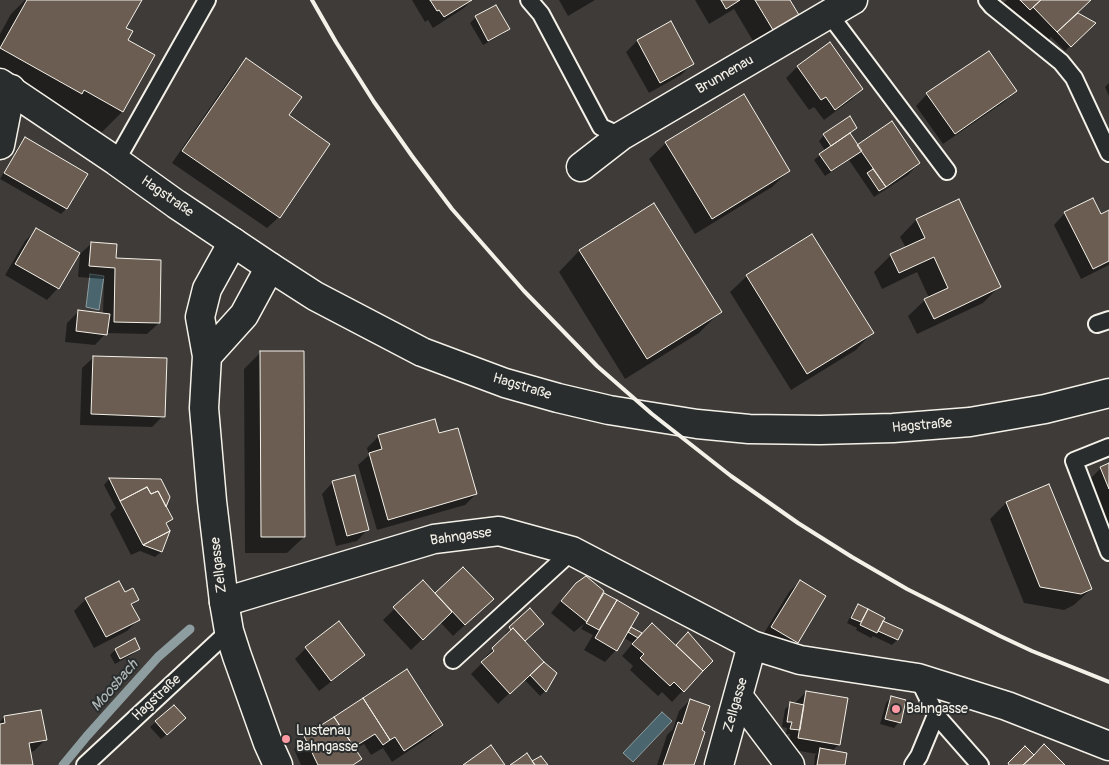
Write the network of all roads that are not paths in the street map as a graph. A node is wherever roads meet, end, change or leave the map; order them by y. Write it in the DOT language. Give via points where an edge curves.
graph roads {
  1 [pos="207,0"];
  2 [pos="529,0"];
  3 [pos="852,0"];
  4 [pos="987,0"];
  5 [pos="829,14"];
  6 [pos="5,86"];
  7 [pos="621,136"];
  8 [pos="0,145"];
  9 [pos="1109,152"];
  10 [pos="116,161"];
  11 [pos="581,167"];
  12 [pos="947,171"];
  13 [pos="233,242"];
  14 [pos="270,268"];
  15 [pos="207,356"];
  16 [pos="1109,393"];
  17 [pos="1109,447"];
  18 [pos="572,551"];
  19 [pos="1109,552"];
  20 [pos="224,602"];
  21 [pos="229,631"];
  22 [pos="752,645"];
  23 [pos="453,660"];
  24 [pos="918,678"];
  25 [pos="738,696"];
  26 [pos="936,715"];
  27 [pos="1109,746"];
  28 [pos="85,765"];
  29 [pos="278,765"];
  30 [pos="719,765"];
  31 [pos="790,765"];
  32 [pos="913,765"];
  33 [pos="980,765"];
  1 -- 10 [label="lane"];
  2 -- 7 [label="lane" via="541,14 601,127"];
  3 -- 5 [label="main road, Brunnenau"];
  4 -- 9 [label="lane" via="1061,62 1074,78"];
  5 -- 7 [label="main road, Brunnenau"];
  5 -- 12 [label="lane"];
  6 -- 8 [label="main road, Hagstraße"];
  6 -- 10 [label="main road, Hagstraße"];
  7 -- 11 [label="main road, Brunnenau"];
  10 -- 13 [label="main road, Hagstraße"];
  13 -- 14 [label="main road, Hagstraße"];
  13 -- 15 [label="main road, Zellgasse" via="207,289 200,317"];
  14 -- 15 [label="main road" via="244,315"];
  14 -- 16 [label="main road, Hagstraße" via="315,296 422,352 505,383 609,410 697,424 749,429 893,428 980,420 1045,409"];
  15 -- 20 [label="main road, Zellgasse" via="204,408"];
  17 -- 19 [label="lane" via="1074,461"];
  18 -- 20 [label="main road, Bahngasse" via="499,531 434,539"];
  18 -- 22 [label="main road, Bahngasse"];
  18 -- 23 [label="lane"];
  20 -- 21 [label="main road, Zellgasse"];
  21 -- 28 [label="lane, Hagstraße"];
  21 -- 29 [label="main road, Zellgasse"];
  22 -- 24 [label="main road, Bahngasse" via="800,660"];
  22 -- 25 [label="main road, Zellgasse"];
  24 -- 26 [label="lane"];
  24 -- 27 [label="main road, Bahngasse" via="1007,706"];
  25 -- 30 [label="main road, Zellgasse"];
  25 -- 31 [label="main road"];
  26 -- 32 [label="lane"];
  26 -- 33 [label="lane"];
}
